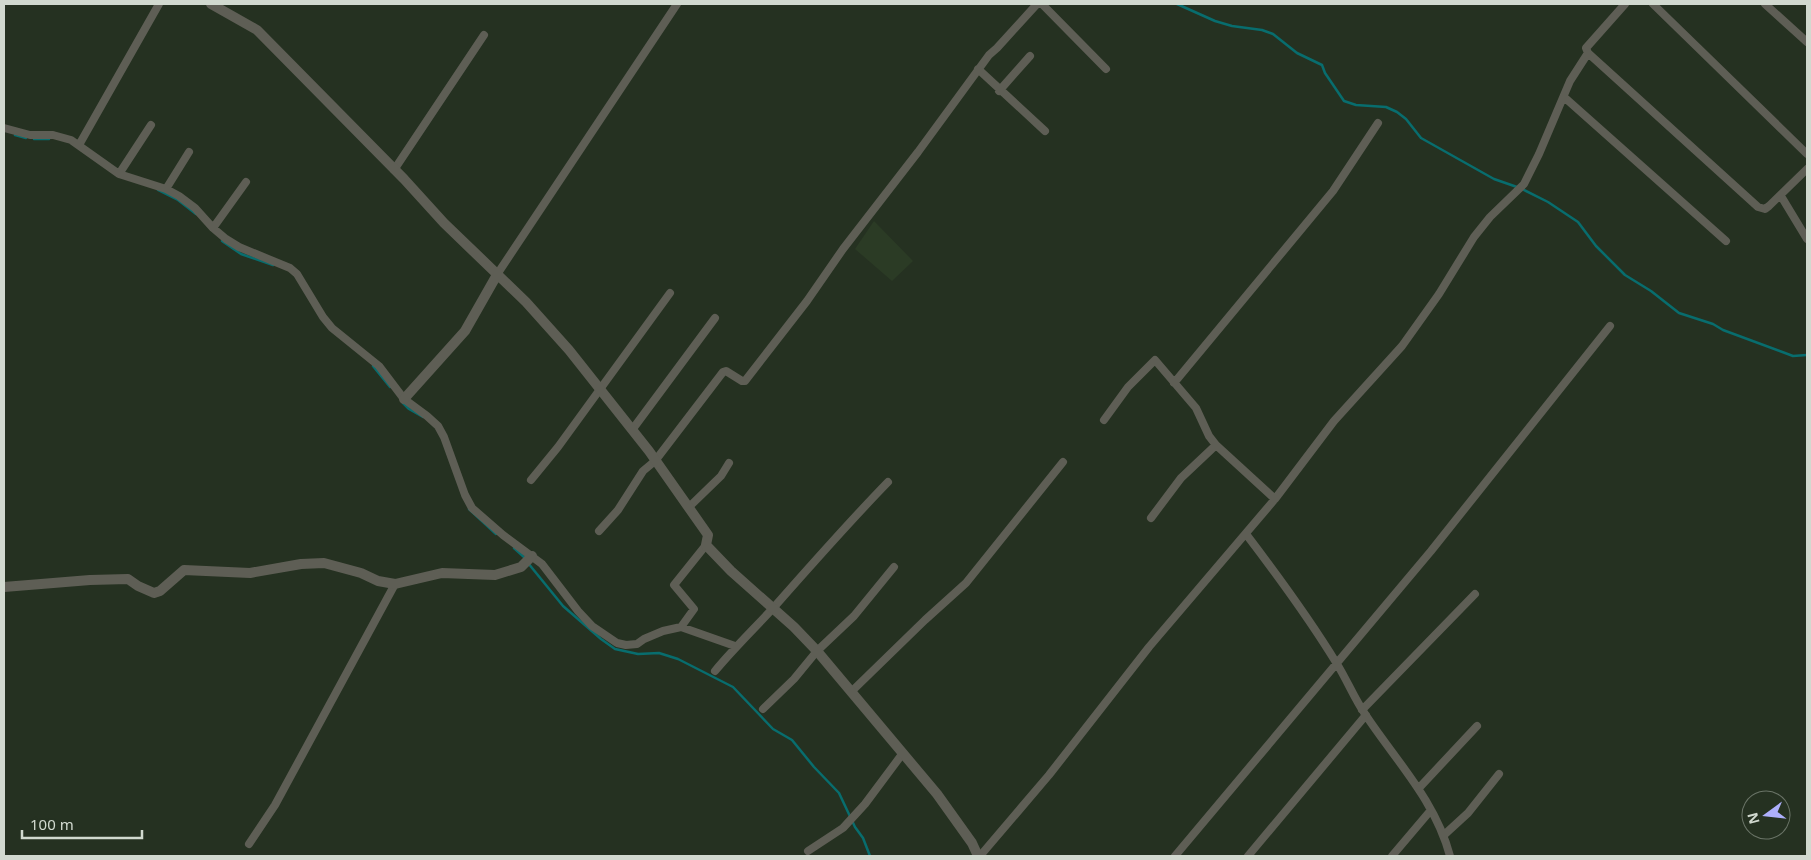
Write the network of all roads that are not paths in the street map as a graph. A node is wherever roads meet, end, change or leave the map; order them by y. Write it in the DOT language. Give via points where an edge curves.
graph roads {
  1 [pos="159,4"];
  2 [pos="211,4"];
  3 [pos="677,4"];
  4 [pos="1037,4"];
  5 [pos="1042,4"];
  6 [pos="1625,4"];
  7 [pos="1653,4"];
  8 [pos="1765,4"];
  9 [pos="484,35"];
  10 [pos="1807,42"];
  11 [pos="1588,53"];
  12 [pos="1030,56"];
  13 [pos="978,69"];
  14 [pos="1106,69"];
  15 [pos="999,90"];
  16 [pos="1564,97"];
  17 [pos="1378,123"];
  18 [pos="151,125"];
  19 [pos="4,128"];
  20 [pos="1045,132"];
  21 [pos="79,144"];
  22 [pos="189,152"];
  23 [pos="1807,154"];
  24 [pos="1807,169"];
  25 [pos="394,170"];
  26 [pos="119,174"];
  27 [pos="246,182"];
  28 [pos="166,189"];
  29 [pos="1781,196"];
  30 [pos="213,228"];
  31 [pos="1807,240"];
  32 [pos="1726,241"];
  33 [pos="498,273"];
  34 [pos="670,294"];
  35 [pos="715,318"];
  36 [pos="1610,326"];
  37 [pos="1174,383"];
  38 [pos="600,390"];
  39 [pos="404,399"];
  40 [pos="1104,420"];
  41 [pos="632,430"];
  42 [pos="1216,445"];
  43 [pos="655,461"];
  44 [pos="729,462"];
  45 [pos="1063,462"];
  46 [pos="531,480"];
  47 [pos="888,482"];
  48 [pos="1275,499"];
  49 [pos="689,507"];
  50 [pos="1151,518"];
  51 [pos="599,531"];
  52 [pos="1246,534"];
  53 [pos="706,545"];
  54 [pos="532,556"];
  55 [pos="894,567"];
  56 [pos="394,584"];
  57 [pos="4,587"];
  58 [pos="1475,594"];
  59 [pos="773,609"];
  60 [pos="681,627"];
  61 [pos="735,646"];
  62 [pos="817,651"];
  63 [pos="1337,664"];
  64 [pos="715,671"];
  65 [pos="851,692"];
  66 [pos="763,709"];
  67 [pos="1364,712"];
  68 [pos="1477,726"];
  69 [pos="903,753"];
  70 [pos="1499,774"];
  71 [pos="1419,788"];
  72 [pos="1431,810"];
  73 [pos="1444,835"];
  74 [pos="249,844"];
  75 [pos="808,851"];
  76 [pos="979,856"];
  77 [pos="1175,856"];
  78 [pos="1248,856"];
  79 [pos="1392,856"];
  80 [pos="1450,856"];
  1 -- 21 [label="street"];
  2 -- 25 [label="street" via="257,30"];
  3 -- 33 [label="street"];
  4 -- 13 [label="street"];
  5 -- 14 [label="street"];
  6 -- 11 [label="street" via="1586,48"];
  7 -- 23 [label="street"];
  8 -- 10 [label="street"];
  9 -- 25 [label="street"];
  11 -- 16 [label="street"];
  11 -- 29 [label="street" via="1758,207 1766,209"];
  12 -- 15 [label="street"];
  13 -- 15 [label="street"];
  13 -- 43 [label="street" via="745,381 724,371"];
  15 -- 20 [label="street"];
  16 -- 32 [label="street"];
  16 -- 48 [label="street" via="1524,184 1474,237 1402,346 1334,421"];
  17 -- 37 [label="street" via="1333,191"];
  18 -- 26 [label="street"];
  19 -- 21 [label="street" via="30,135 61,136"];
  21 -- 26 [label="street"];
  22 -- 28 [label="street"];
  24 -- 29 [label="street"];
  25 -- 33 [label="street"];
  26 -- 28 [label="street"];
  27 -- 30 [label="street"];
  28 -- 30 [label="street" via="196,208"];
  29 -- 31 [label="street"];
  30 -- 39 [label="street" via="248,252 290,268 297,274 332,328 379,366"];
  33 -- 38 [label="street" via="569,350"];
  33 -- 39 [label="street" via="465,331"];
  34 -- 38 [label="street"];
  35 -- 41 [label="street"];
  36 -- 63 [label="street"];
  37 -- 40 [label="street" via="1153,361 1128,387"];
  37 -- 42 [label="street" via="1196,408"];
  38 -- 41 [label="street"];
  38 -- 46 [label="street"];
  39 -- 54 [label="street" via="438,426 472,508"];
  41 -- 43 [label="street"];
  42 -- 48 [label="street"];
  42 -- 50 [label="street" via="1181,478"];
  43 -- 49 [label="street"];
  43 -- 51 [label="street" via="643,471 618,510"];
  44 -- 49 [label="street" via="721,476"];
  45 -- 65 [label="street" via="966,583"];
  47 -- 59 [label="street" via="850,520"];
  48 -- 52 [label="street"];
  49 -- 53 [label="street" via="708,535"];
  52 -- 63 [label="street" via="1286,586"];
  52 -- 76 [label="street" via="1149,647 1049,774"];
  53 -- 59 [label="street"];
  53 -- 60 [label="street" via="674,585 694,609"];
  54 -- 56 [label="street" via="521,567 494,575 442,572"];
  54 -- 60 [label="street" via="542,564 578,612 592,626 617,642 637,644 644,638"];
  55 -- 62 [label="street" via="854,616"];
  56 -- 57 [label="street" via="324,563 250,573 184,570 154,593 128,579"];
  56 -- 74 [label="street" via="280,797"];
  58 -- 67 [label="street"];
  59 -- 61 [label="street"];
  59 -- 62 [label="street"];
  60 -- 61 [label="street"];
  61 -- 64 [label="street"];
  62 -- 65 [label="street"];
  62 -- 66 [label="street"];
  63 -- 67 [label="street"];
  63 -- 77 [label="street"];
  65 -- 69 [label="street"];
  67 -- 71 [label="street"];
  67 -- 78 [label="street"];
  68 -- 71 [label="street"];
  69 -- 75 [label="street" via="843,828"];
  69 -- 76 [label="street" via="958,822"];
  70 -- 73 [label="street" via="1468,813"];
  71 -- 72 [label="street"];
  72 -- 73 [label="street"];
  72 -- 79 [label="street"];
  73 -- 80 [label="street"];
}
